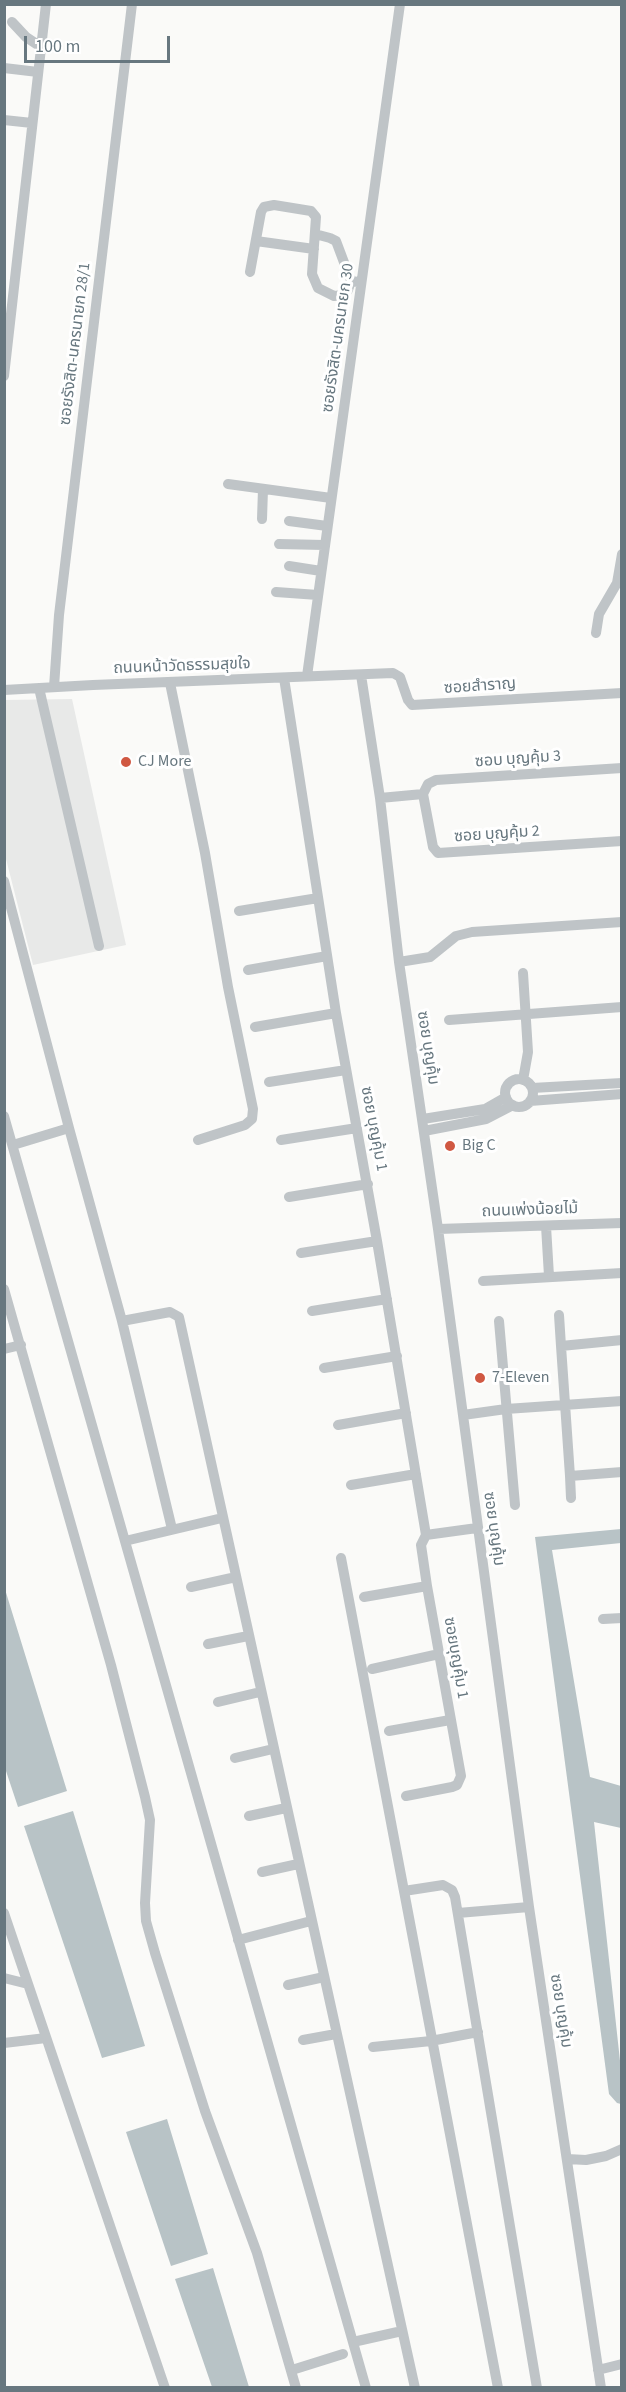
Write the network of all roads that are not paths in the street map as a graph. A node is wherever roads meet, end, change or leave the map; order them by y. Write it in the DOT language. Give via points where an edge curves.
graph roads {
  1 [pos="46,4"];
  2 [pos="132,4"];
  3 [pos="400,4"];
  4 [pos="12,22"];
  5 [pos="41,47"];
  6 [pos="4,68"];
  7 [pos="38,72"];
  8 [pos="4,120"];
  9 [pos="32,123"];
  10 [pos="315,234"];
  11 [pos="256,241"];
  12 [pos="314,249"];
  13 [pos="250,272"];
  14 [pos="356,282"];
  15 [pos="9,291"];
  16 [pos="7,331"];
  17 [pos="4,376"];
  18 [pos="228,484"];
  19 [pos="263,489"];
  20 [pos="331,498"];
  21 [pos="262,519"];
  22 [pos="289,521"];
  23 [pos="327,526"];
  24 [pos="279,544"];
  25 [pos="324,545"];
  26 [pos="621,554"];
  27 [pos="289,566"];
  28 [pos="321,571"];
  29 [pos="276,592"];
  30 [pos="318,595"];
  31 [pos="596,633"];
  32 [pos="361,675"];
  33 [pos="307,676"];
  34 [pos="284,678"];
  35 [pos="170,683"];
  36 [pos="54,687"];
  37 [pos="39,688"];
  38 [pos="4,690"];
  39 [pos="621,693"];
  40 [pos="621,768"];
  41 [pos="423,794"];
  42 [pos="380,798"];
  43 [pos="621,841"];
  44 [pos="4,881"];
  45 [pos="318,898"];
  46 [pos="239,911"];
  47 [pos="621,922"];
  48 [pos="99,946"];
  49 [pos="327,956"];
  50 [pos="399,962"];
  51 [pos="248,970"];
  52 [pos="523,973"];
  53 [pos="621,1006"];
  54 [pos="336,1013"];
  55 [pos="526,1014"];
  56 [pos="449,1020"];
  57 [pos="255,1027"];
  58 [pos="346,1070"];
  59 [pos="523,1080"];
  60 [pos="268,1083"];
  61 [pos="621,1083"];
  62 [pos="532,1088"];
  63 [pos="621,1094"];
  64 [pos="509,1101"];
  65 [pos="530,1101"];
  66 [pos="4,1116"];
  67 [pos="423,1119"];
  68 [pos="69,1128"];
  69 [pos="357,1128"];
  70 [pos="424,1131"];
  71 [pos="198,1140"];
  72 [pos="281,1140"];
  73 [pos="13,1145"];
  74 [pos="368,1184"];
  75 [pos="289,1197"];
  76 [pos="621,1223"];
  77 [pos="546,1226"];
  78 [pos="438,1229"];
  79 [pos="377,1241"];
  80 [pos="301,1253"];
  81 [pos="621,1273"];
  82 [pos="549,1276"];
  83 [pos="483,1281"];
  84 [pos="5,1292"];
  85 [pos="387,1299"];
  86 [pos="312,1311"];
  87 [pos="559,1315"];
  88 [pos="122,1321"];
  89 [pos="499,1321"];
  90 [pos="621,1340"];
  91 [pos="21,1345"];
  92 [pos="561,1346"];
  93 [pos="4,1349"];
  94 [pos="397,1356"];
  95 [pos="324,1368"];
  96 [pos="621,1401"];
  97 [pos="564,1406"];
  98 [pos="506,1409"];
  99 [pos="406,1413"];
  100 [pos="463,1415"];
  101 [pos="338,1425"];
  102 [pos="621,1472"];
  103 [pos="416,1474"];
  104 [pos="570,1476"];
  105 [pos="351,1485"];
  106 [pos="571,1498"];
  107 [pos="515,1505"];
  108 [pos="222,1518"];
  109 [pos="477,1528"];
  110 [pos="172,1529"];
  111 [pos="424,1540"];
  112 [pos="125,1541"];
  113 [pos="341,1558"];
  114 [pos="236,1577"];
  115 [pos="427,1586"];
  116 [pos="191,1587"];
  117 [pos="364,1597"];
  118 [pos="621,1618"];
  119 [pos="603,1619"];
  120 [pos="248,1636"];
  121 [pos="208,1644"];
  122 [pos="439,1654"];
  123 [pos="372,1669"];
  124 [pos="260,1692"];
  125 [pos="218,1702"];
  126 [pos="450,1720"];
  127 [pos="389,1731"];
  128 [pos="273,1749"];
  129 [pos="235,1758"];
  130 [pos="406,1796"];
  131 [pos="286,1808"];
  132 [pos="249,1816"];
  133 [pos="298,1864"];
  134 [pos="262,1872"];
  135 [pos="404,1891"];
  136 [pos="529,1907"];
  137 [pos="4,1913"];
  138 [pos="458,1913"];
  139 [pos="311,1921"];
  140 [pos="8,1937"];
  141 [pos="238,1940"];
  142 [pos="324,1977"];
  143 [pos="4,1978"];
  144 [pos="28,1984"];
  145 [pos="288,1985"];
  146 [pos="478,2032"];
  147 [pos="336,2034"];
  148 [pos="46,2038"];
  149 [pos="303,2040"];
  150 [pos="431,2041"];
  151 [pos="4,2043"];
  152 [pos="373,2047"];
  153 [pos="621,2149"];
  154 [pos="567,2159"];
  155 [pos="402,2331"];
  156 [pos="353,2342"];
  157 [pos="343,2354"];
  158 [pos="621,2364"];
  159 [pos="292,2370"];
  160 [pos="598,2370"];
  161 [pos="165,2388"];
  162 [pos="296,2388"];
  163 [pos="366,2388"];
  164 [pos="415,2388"];
  165 [pos="498,2388"];
  166 [pos="537,2388"];
  167 [pos="601,2388"];
  1 -- 5 [label="street"];
  2 -- 36 [label="street, ซอยรังสิต-นครนายก 28/1" via="59,615"];
  3 -- 14 [label="street, ซอยรังสิต-นครนายก 30"];
  4 -- 5 [label="street"];
  5 -- 7 [label="street"];
  6 -- 7 [label="street"];
  7 -- 9 [label="street"];
  8 -- 9 [label="street"];
  9 -- 15 [label="street"];
  10 -- 11 [label="street" via="314,213 269,205 261,212"];
  10 -- 12 [label="street"];
  10 -- 14 [label="street" via="336,242"];
  11 -- 12 [label="street"];
  11 -- 13 [label="street"];
  12 -- 14 [label="street" via="312,274 318,288 334,296 343,295"];
  14 -- 20 [label="street, ซอยรังสิต-นครนายก 30"];
  15 -- 16 [label="street"];
  16 -- 17 [label="street"];
  18 -- 19 [label="street"];
  19 -- 20 [label="street"];
  19 -- 21 [label="street"];
  20 -- 23 [label="street, ซอยรังสิต-นครนายก 30"];
  22 -- 23 [label="street"];
  23 -- 25 [label="street, ซอยรังสิต-นครนายก 30"];
  24 -- 25 [label="street"];
  25 -- 28 [label="street, ซอยรังสิต-นครนายก 30"];
  26 -- 31 [label="street" via="617,583 599,614"];
  27 -- 28 [label="street"];
  28 -- 30 [label="street, ซอยรังสิต-นครนายก 30"];
  29 -- 30 [label="street"];
  30 -- 33 [label="street, ซอยรังสิต-นครนายก 30"];
  32 -- 33 [label="street, ถนนหน้าวัดธรรมสุขใจ"];
  32 -- 39 [label="street, ซอยสำราญ" via="398,675 412,705"];
  32 -- 42 [label="street, ซอย บุญคุ้ม"];
  33 -- 34 [label="street, ถนนหน้าวัดธรรมสุขใจ"];
  34 -- 35 [label="street, ถนนหน้าวัดธรรมสุขใจ"];
  34 -- 45 [label="street, ซอย บุญคุ้ม 1"];
  35 -- 36 [label="street, ถนนหน้าวัดธรรมสุขใจ"];
  35 -- 71 [label="street" via="253,1109 252,1119 245,1125"];
  36 -- 37 [label="street, ถนนหน้าวัดธรรมสุขใจ"];
  37 -- 38 [label="street, ถนนหน้าวัดธรรมสุขใจ"];
  37 -- 48 [label="street"];
  40 -- 41 [label="street, ซอบ บุญคุ้ม 3" via="436,780 428,784"];
  41 -- 42 [label="street"];
  41 -- 43 [label="street, ซอย บุญคุ้ม 2" via="433,847 438,853"];
  42 -- 50 [label="street, ซอย บุญคุ้ม"];
  44 -- 68 [label="street"];
  45 -- 46 [label="street"];
  45 -- 49 [label="street, ซอย บุญคุ้ม 1"];
  47 -- 50 [label="street" via="472,932 456,936 430,957"];
  49 -- 51 [label="street"];
  49 -- 54 [label="street, ซอย บุญคุ้ม 1"];
  50 -- 67 [label="street, ซอย บุญคุ้ม"];
  52 -- 55 [label="street"];
  53 -- 55 [label="street"];
  54 -- 57 [label="street"];
  54 -- 58 [label="street, ซอย บุญคุ้ม 1"];
  55 -- 56 [label="street"];
  55 -- 59 [label="street" via="528,1053"];
  58 -- 60 [label="street"];
  58 -- 69 [label="street, ซอย บุญคุ้ม 1"];
  59 -- 62 [label="street"];
  59 -- 64 [label="street" via="508,1085"];
  61 -- 62 [label="street"];
  62 -- 65 [label="street"];
  63 -- 65 [label="street"];
  64 -- 65 [label="street" via="524,1106"];
  64 -- 67 [label="street"];
  64 -- 70 [label="street" via="486,1119"];
  66 -- 73 [label="street"];
  67 -- 70 [label="street, ซอย บุญคุ้ม"];
  68 -- 73 [label="street"];
  68 -- 88 [label="street"];
  69 -- 72 [label="street"];
  69 -- 74 [label="street, ซอย บุญคุ้ม 1"];
  70 -- 78 [label="street, ซอย บุญคุ้ม"];
  73 -- 112 [label="street"];
  74 -- 75 [label="street"];
  74 -- 79 [label="street, ซอย บุญคุ้ม 1"];
  76 -- 77 [label="street, ถนนเพ่งน้อยไม้"];
  77 -- 78 [label="street, ถนนเพ่งน้อยไม้"];
  77 -- 82 [label="street"];
  78 -- 100 [label="street, ซอย บุญคุ้ม"];
  79 -- 80 [label="street"];
  79 -- 85 [label="street, ซอย บุญคุ้ม 1"];
  81 -- 82 [label="street"];
  82 -- 83 [label="street"];
  84 -- 91 [label="street"];
  85 -- 86 [label="street"];
  85 -- 94 [label="street, ซอย บุญคุ้ม 1"];
  87 -- 92 [label="street"];
  88 -- 108 [label="street" via="170,1312 179,1317"];
  88 -- 110 [label="street"];
  89 -- 98 [label="street"];
  90 -- 92 [label="street"];
  91 -- 93 [label="street"];
  91 -- 159 [label="street" via="150,1820 146,1921"];
  92 -- 97 [label="street"];
  94 -- 95 [label="street"];
  94 -- 99 [label="street, ซอย บุญคุ้ม 1"];
  96 -- 97 [label="street"];
  97 -- 98 [label="street"];
  97 -- 104 [label="street"];
  98 -- 100 [label="street"];
  98 -- 107 [label="street"];
  99 -- 101 [label="street"];
  99 -- 103 [label="street, ซอย บุญคุ้ม 1"];
  100 -- 109 [label="street, ซอย บุญคุ้ม"];
  102 -- 104 [label="street"];
  103 -- 105 [label="street"];
  103 -- 111 [label="street, ซอย บุญคุ้ม 1"];
  104 -- 106 [label="street"];
  108 -- 110 [label="street"];
  108 -- 114 [label="street"];
  109 -- 111 [label="street"];
  109 -- 136 [label="street, ซอย บุญคุ้ม"];
  110 -- 112 [label="street"];
  111 -- 115 [label="street, ซอยบุญคุ้ม 1"];
  112 -- 141 [label="street"];
  113 -- 135 [label="street"];
  114 -- 116 [label="street"];
  114 -- 120 [label="street"];
  115 -- 117 [label="street"];
  115 -- 122 [label="street, ซอยบุญคุ้ม 1"];
  118 -- 119 [label="street"];
  120 -- 121 [label="street"];
  120 -- 124 [label="street"];
  122 -- 123 [label="street"];
  122 -- 126 [label="street, ซอยบุญคุ้ม 1"];
  124 -- 125 [label="street"];
  124 -- 128 [label="street"];
  126 -- 127 [label="street"];
  126 -- 130 [label="street, ซอยบุญคุ้ม 1" via="460,1776 457,1785"];
  128 -- 129 [label="street"];
  128 -- 131 [label="street"];
  131 -- 132 [label="street"];
  131 -- 133 [label="street"];
  133 -- 134 [label="street"];
  133 -- 139 [label="street"];
  135 -- 138 [label="street" via="435,1885 448,1887"];
  135 -- 150 [label="street"];
  136 -- 138 [label="street"];
  136 -- 154 [label="street, ซอย บุญคุ้ม"];
  137 -- 140 [label="street"];
  138 -- 146 [label="street"];
  139 -- 141 [label="street"];
  139 -- 142 [label="street"];
  140 -- 144 [label="street"];
  141 -- 156 [label="street"];
  142 -- 145 [label="street"];
  142 -- 147 [label="street"];
  143 -- 144 [label="street"];
  144 -- 148 [label="street"];
  146 -- 150 [label="street"];
  146 -- 166 [label="street"];
  147 -- 149 [label="street"];
  147 -- 155 [label="street"];
  148 -- 151 [label="street"];
  148 -- 161 [label="street"];
  150 -- 152 [label="street"];
  150 -- 165 [label="street"];
  153 -- 154 [label="street" via="586,2160"];
  154 -- 160 [label="street, ซอย บุญคุ้ม"];
  155 -- 156 [label="street"];
  155 -- 164 [label="street"];
  156 -- 163 [label="street"];
  157 -- 159 [label="street"];
  158 -- 160 [label="street"];
  159 -- 162 [label="street"];
  160 -- 167 [label="street, ซอย บุญคุ้ม"];
}
